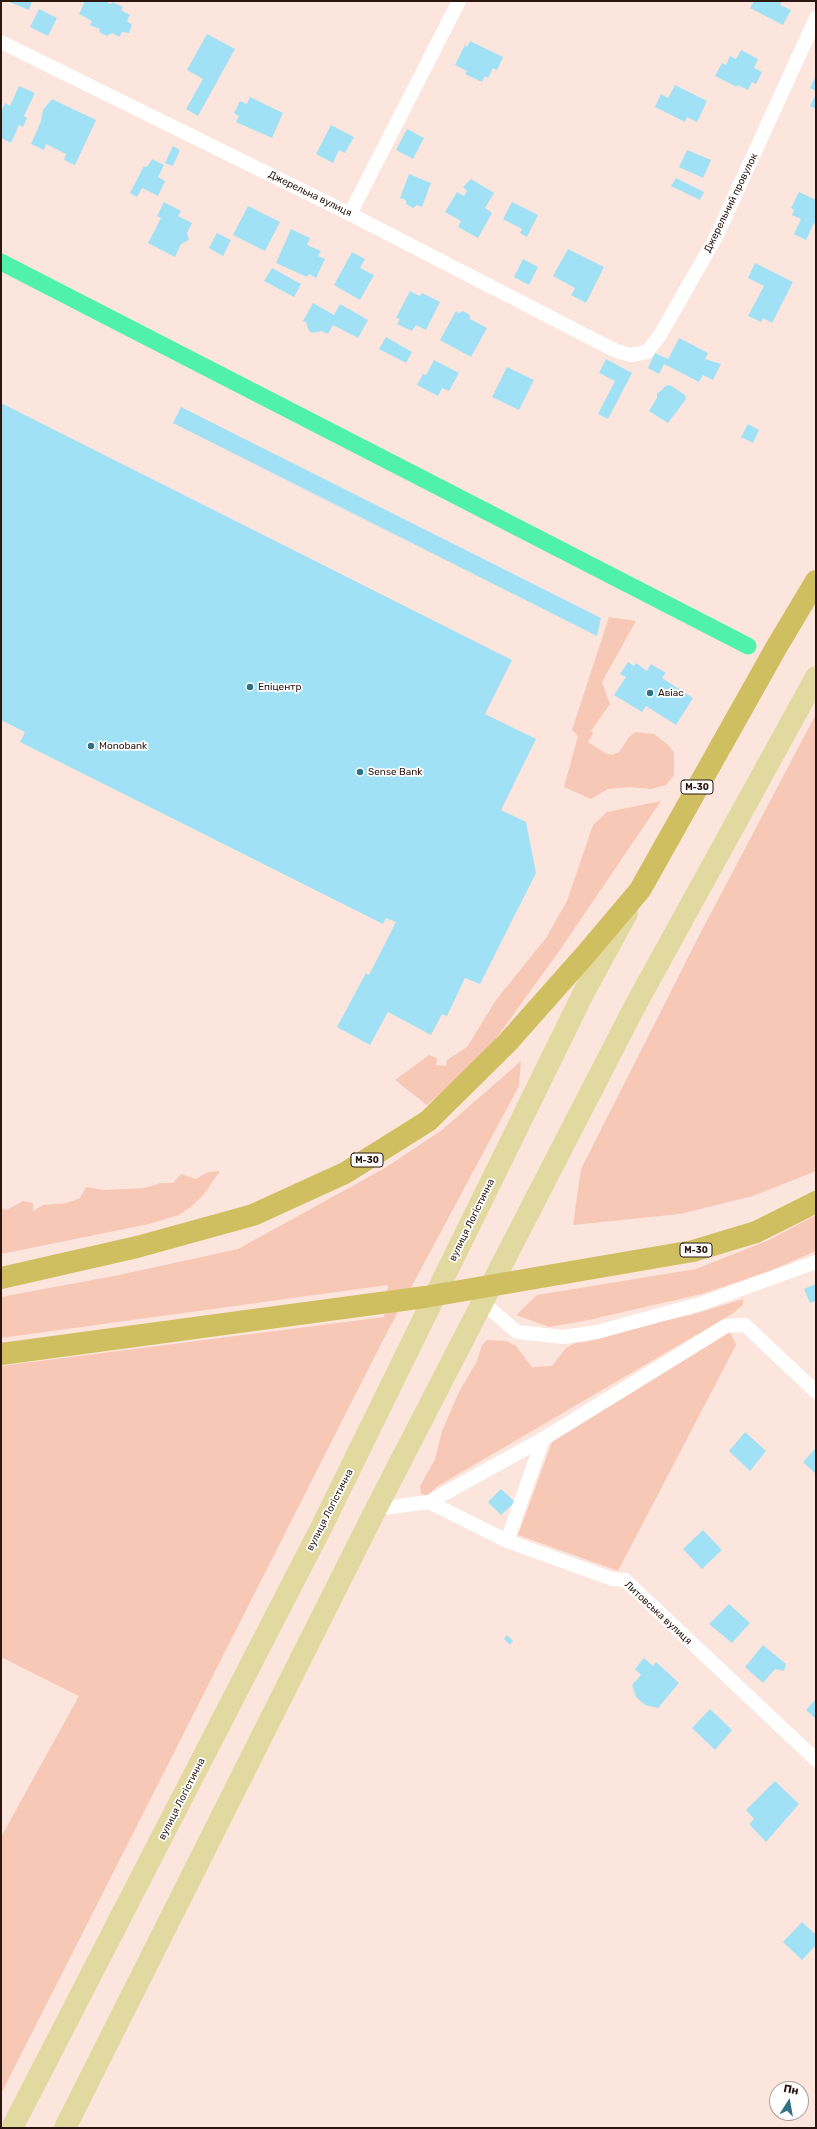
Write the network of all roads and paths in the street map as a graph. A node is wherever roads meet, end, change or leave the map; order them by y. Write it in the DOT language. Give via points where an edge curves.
graph roads {
  1 [pos="459,1"];
  2 [pos="816,18"];
  3 [pos="1,42"];
  4 [pos="350,214"];
  5 [pos="616,351"];
  6 [pos="816,581"];
  7 [pos="816,677"];
  8 [pos="640,890"];
  9 [pos="816,1202"];
  10 [pos="816,1262"];
  11 [pos="1,1278"];
  12 [pos="483,1303"];
  13 [pos="1,1354"];
  14 [pos="816,1392"];
  15 [pos="542,1439"];
  16 [pos="429,1502"];
  17 [pos="376,1509"];
  18 [pos="506,1540"];
  19 [pos="816,1760"];
  20 [pos="12,2128"];
  21 [pos="65,2128"];
  1 -- 4 [label="street"];
  2 -- 5 [label="street, Джерельний провулок" via="716,237 660,335 647,352 631,356"];
  3 -- 4 [label="street, Джерельна вулиця"];
  4 -- 5 [label="street, Джерельна вулиця"];
  6 -- 8 [label="highway, М-30"];
  7 -- 12 [label="main road" via="635,1006"];
  8 -- 11 [label="highway, М-30" via="507,1043 428,1121 345,1173 253,1216 137,1247"];
  8 -- 20 [label="main road, вулиця Логістична" via="584,992 319,1533"];
  9 -- 13 [label="highway, М-30" via="756,1232 693,1251 425,1297"];
  10 -- 12 [label="street" via="700,1304 597,1332 563,1337 517,1332"];
  12 -- 17 [label="main road"];
  14 -- 15 [label="street" via="745,1325 726,1326"];
  15 -- 16 [label="street"];
  15 -- 18 [label="street"];
  16 -- 17 [label="street"];
  16 -- 18 [label="street, Литовська вулиця"];
  17 -- 21 [label="main road"];
  18 -- 19 [label="street, Литовська вулиця" via="612,1579 624,1580"];
}
